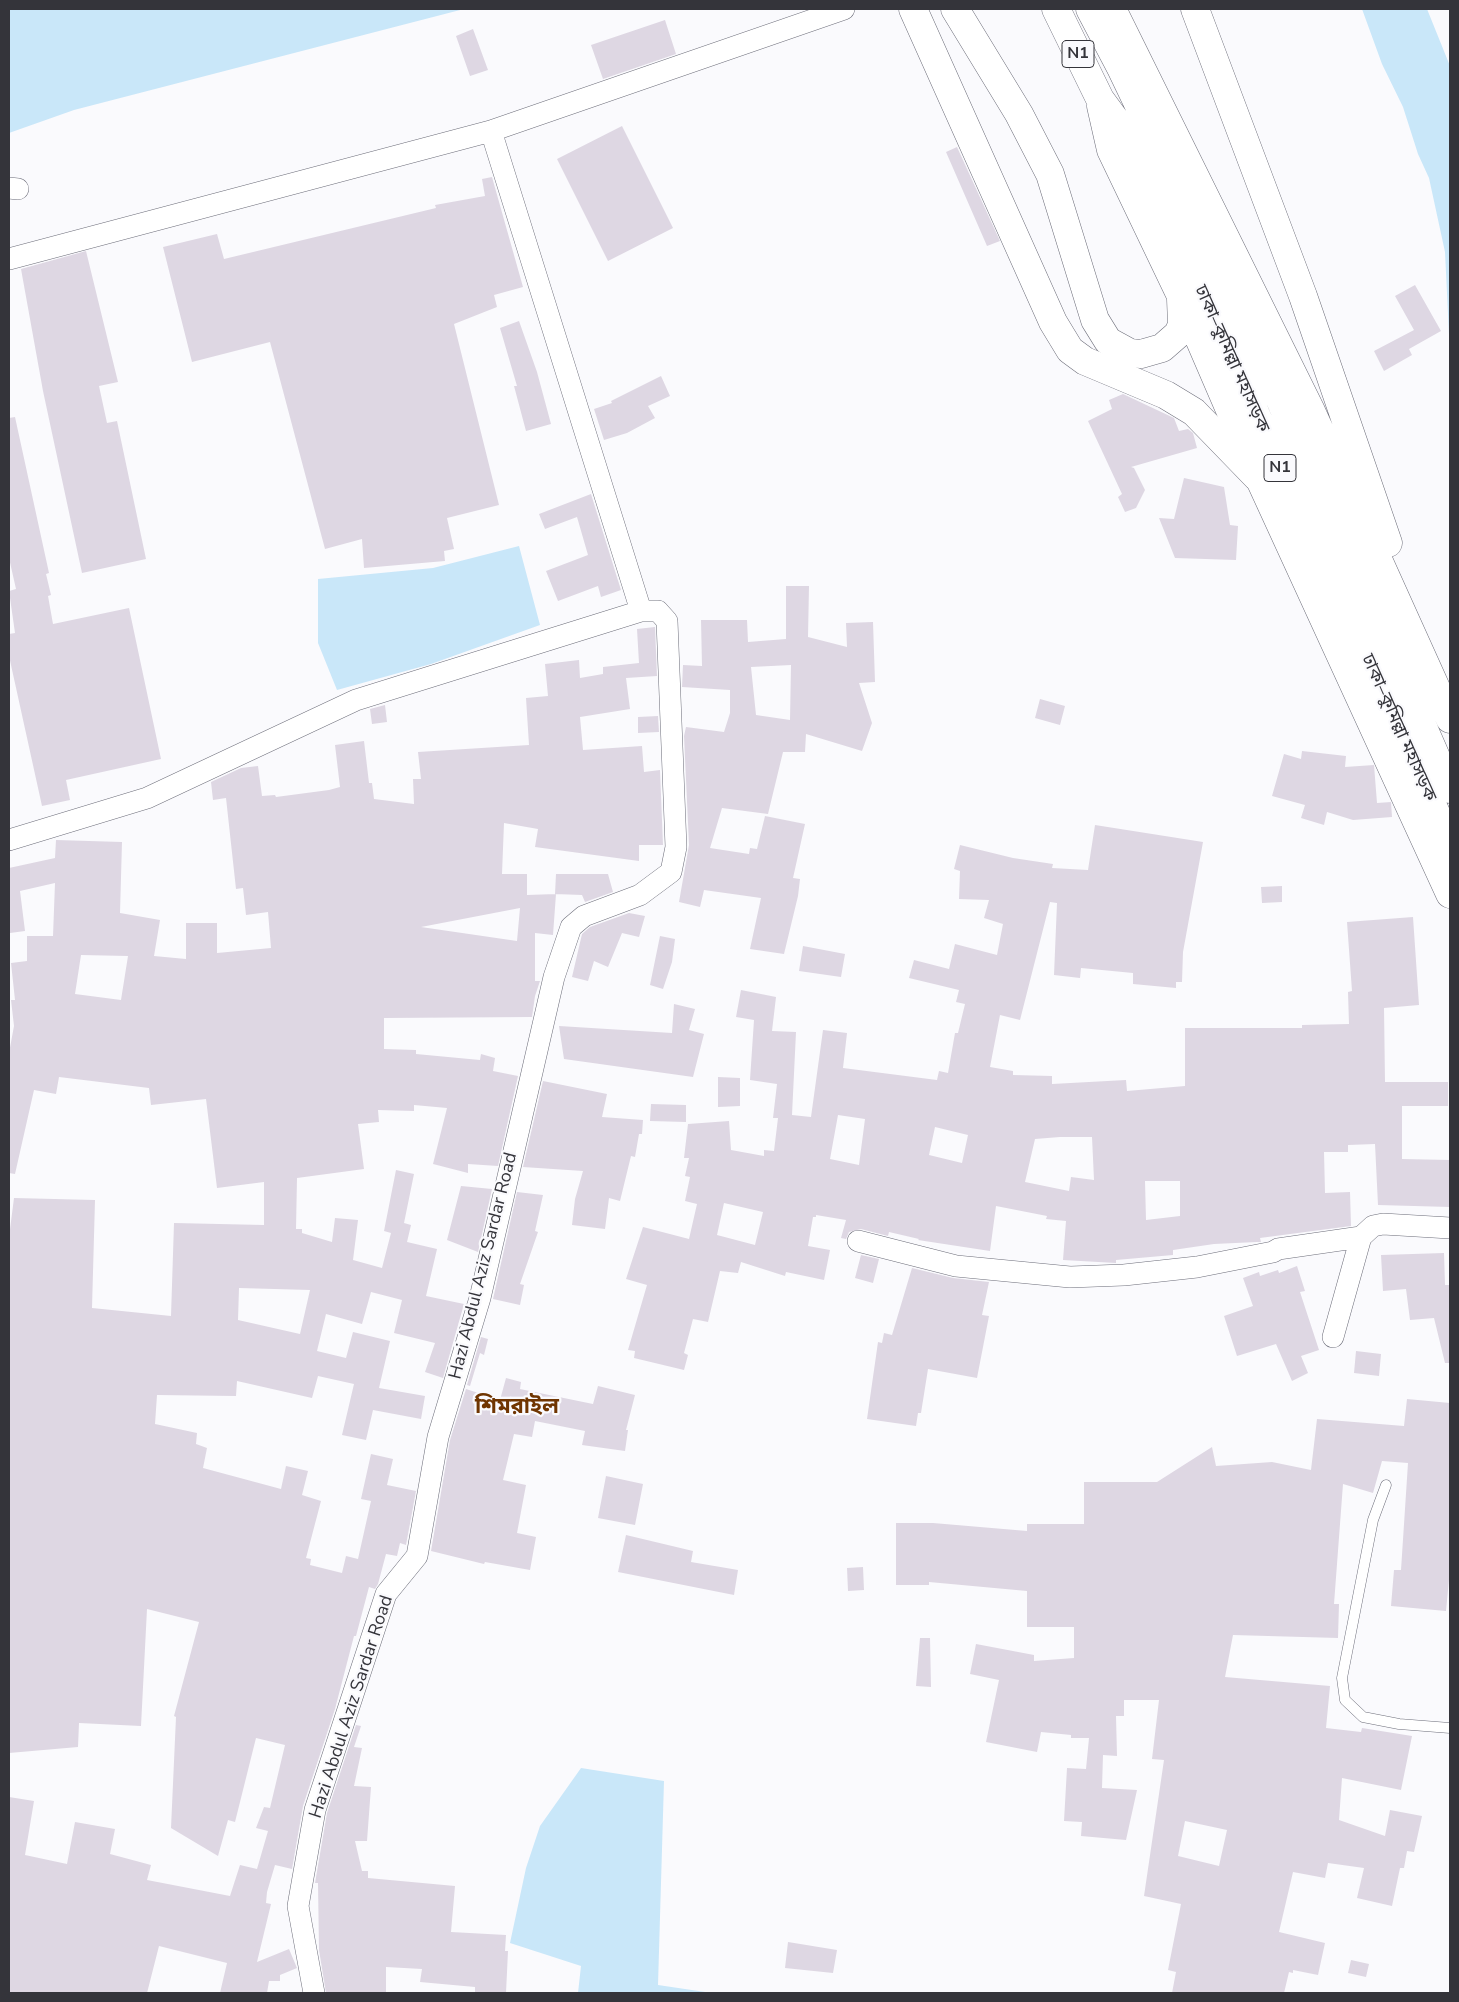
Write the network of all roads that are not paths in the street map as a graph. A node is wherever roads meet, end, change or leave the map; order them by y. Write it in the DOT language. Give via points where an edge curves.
graph roads {
  1 [pos="844,9"];
  2 [pos="913,9"];
  3 [pos="955,9"];
  4 [pos="1056,9"];
  5 [pos="1090,9"];
  6 [pos="1112,9"];
  7 [pos="1195,9"];
  8 [pos="1130,63"];
  9 [pos="1100,100"];
  10 [pos="491,131"];
  11 [pos="9,258"];
  12 [pos="1180,294"];
  13 [pos="1261,482"];
  14 [pos="650,611"];
  15 [pos="1418,646"];
  16 [pos="1450,719"];
  17 [pos="1450,789"];
  18 [pos="9,840"];
  19 [pos="1450,844"];
  20 [pos="1450,894"];
  21 [pos="1450,1228"];
  22 [pos="1361,1237"];
  23 [pos="858,1241"];
  24 [pos="1333,1337"];
  25 [pos="1386,1485"];
  26 [pos="1450,1728"];
  27 [pos="314,1993"];
  1 -- 10 [label="street"];
  2 -- 13 [label="main road" via="1053,322 1070,350 1085,361 1166,395 1194,412"];
  3 -- 12 [label="main road" via="1019,114 1050,174 1095,320 1108,341 1130,353 1141,354 1162,348 1178,334 1182,325"];
  4 -- 9 [label="main road, N1"];
  5 -- 8 [label="main road, N1"];
  6 -- 8 [label="main road"];
  7 -- 15 [label="main road" via="1377,509"];
  8 -- 15 [label="main road" via="1311,411"];
  8 -- 17 [label="main road, ঢাকা–কুমিল্লা মহাসড়ক / N1"];
  9 -- 12 [label="main road" via="1111,150"];
  9 -- 19 [label="main road, ঢাকা–কুমিল্লা মহাসড়ক / N1" via="1133,144 1144,166"];
  10 -- 11 [label="street"];
  10 -- 14 [label="street, Hazi Abdul Aziz Sardar Road"];
  12 -- 13 [label="main road"];
  13 -- 20 [label="main road"];
  14 -- 18 [label="street" via="356,700 147,798"];
  14 -- 27 [label="street, Hazi Abdul Aziz Sardar Road" via="667,621 676,847 671,872 640,895 584,916 571,927 554,977 480,1298 438,1437 417,1556 386,1594 315,1810 298,1906"];
  15 -- 16 [label="main road"];
  21 -- 22 [label="street" via="1383,1224 1373,1226"];
  22 -- 23 [label="street" via="1278,1249 1197,1267 1070,1277 956,1266"];
  22 -- 24 [label="street"];
  25 -- 26 [label="lane" via="1373,1520 1342,1678 1345,1700 1363,1717"];
}
